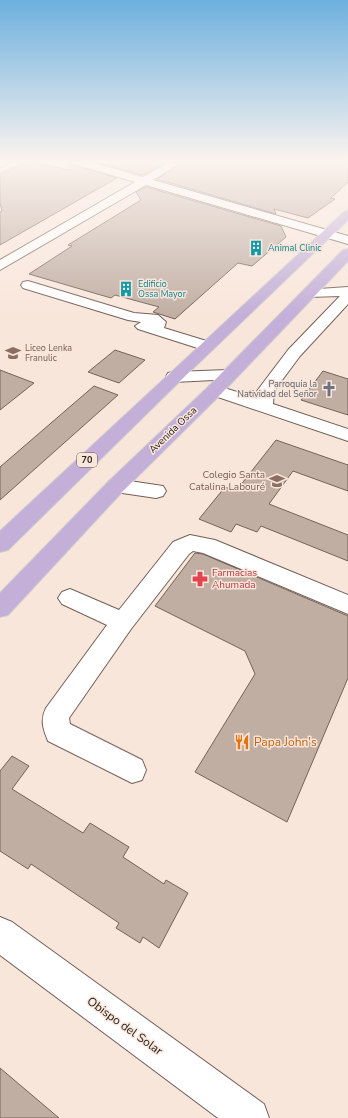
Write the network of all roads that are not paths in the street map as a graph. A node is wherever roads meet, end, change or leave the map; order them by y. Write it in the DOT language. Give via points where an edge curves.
graph roads {
  1 [pos="92,212"];
  2 [pos="252,212"];
  3 [pos="348,214"];
  4 [pos="327,234"];
  5 [pos="348,240"];
  6 [pos="346,257"];
  7 [pos="0,266"];
  8 [pos="28,285"];
  9 [pos="348,291"];
  10 [pos="309,293"];
  11 [pos="348,296"];
  12 [pos="113,316"];
  13 [pos="156,330"];
  14 [pos="207,346"];
  15 [pos="228,375"];
  16 [pos="174,377"];
  17 [pos="215,390"];
  18 [pos="264,406"];
  19 [pos="348,435"];
  20 [pos="116,486"];
  21 [pos="156,491"];
  22 [pos="0,544"];
  23 [pos="70,598"];
  24 [pos="347,605"];
  25 [pos="0,608"];
  26 [pos="123,622"];
  27 [pos="132,770"];
  28 [pos="0,934"];
  29 [pos="250,1118"];
  1 -- 7 [label="street"];
  2 -- 4 [label="street"];
  3 -- 4 [label="main road, 70"];
  4 -- 5 [label="street"];
  4 -- 14 [label="main road, 70"];
  6 -- 10 [label="main road, Avenida Ossa"];
  8 -- 13 [label="street" via="133,317 153,318 159,322"];
  9 -- 10 [label="street"];
  10 -- 15 [label="main road, Avenida Ossa"];
  11 -- 18 [label="street" via="294,353 266,391"];
  12 -- 13 [label="street"];
  13 -- 14 [label="street"];
  14 -- 16 [label="main road, 70"];
  15 -- 16 [label="street"];
  15 -- 17 [label="main road, Avenida Ossa"];
  16 -- 22 [label="main road, 70"];
  17 -- 18 [label="street" via="235,403"];
  17 -- 20 [label="main road, Avenida Ossa"];
  18 -- 19 [label="street"];
  20 -- 21 [label="street"];
  20 -- 25 [label="main road, Avenida Ossa"];
  23 -- 26 [label="street"];
  24 -- 26 [label="street" via="207,546 190,543 181,548"];
  26 -- 27 [label="street" via="79,680 55,717 58,732"];
  28 -- 29 [label="street, Obispo del Solar"];
}
